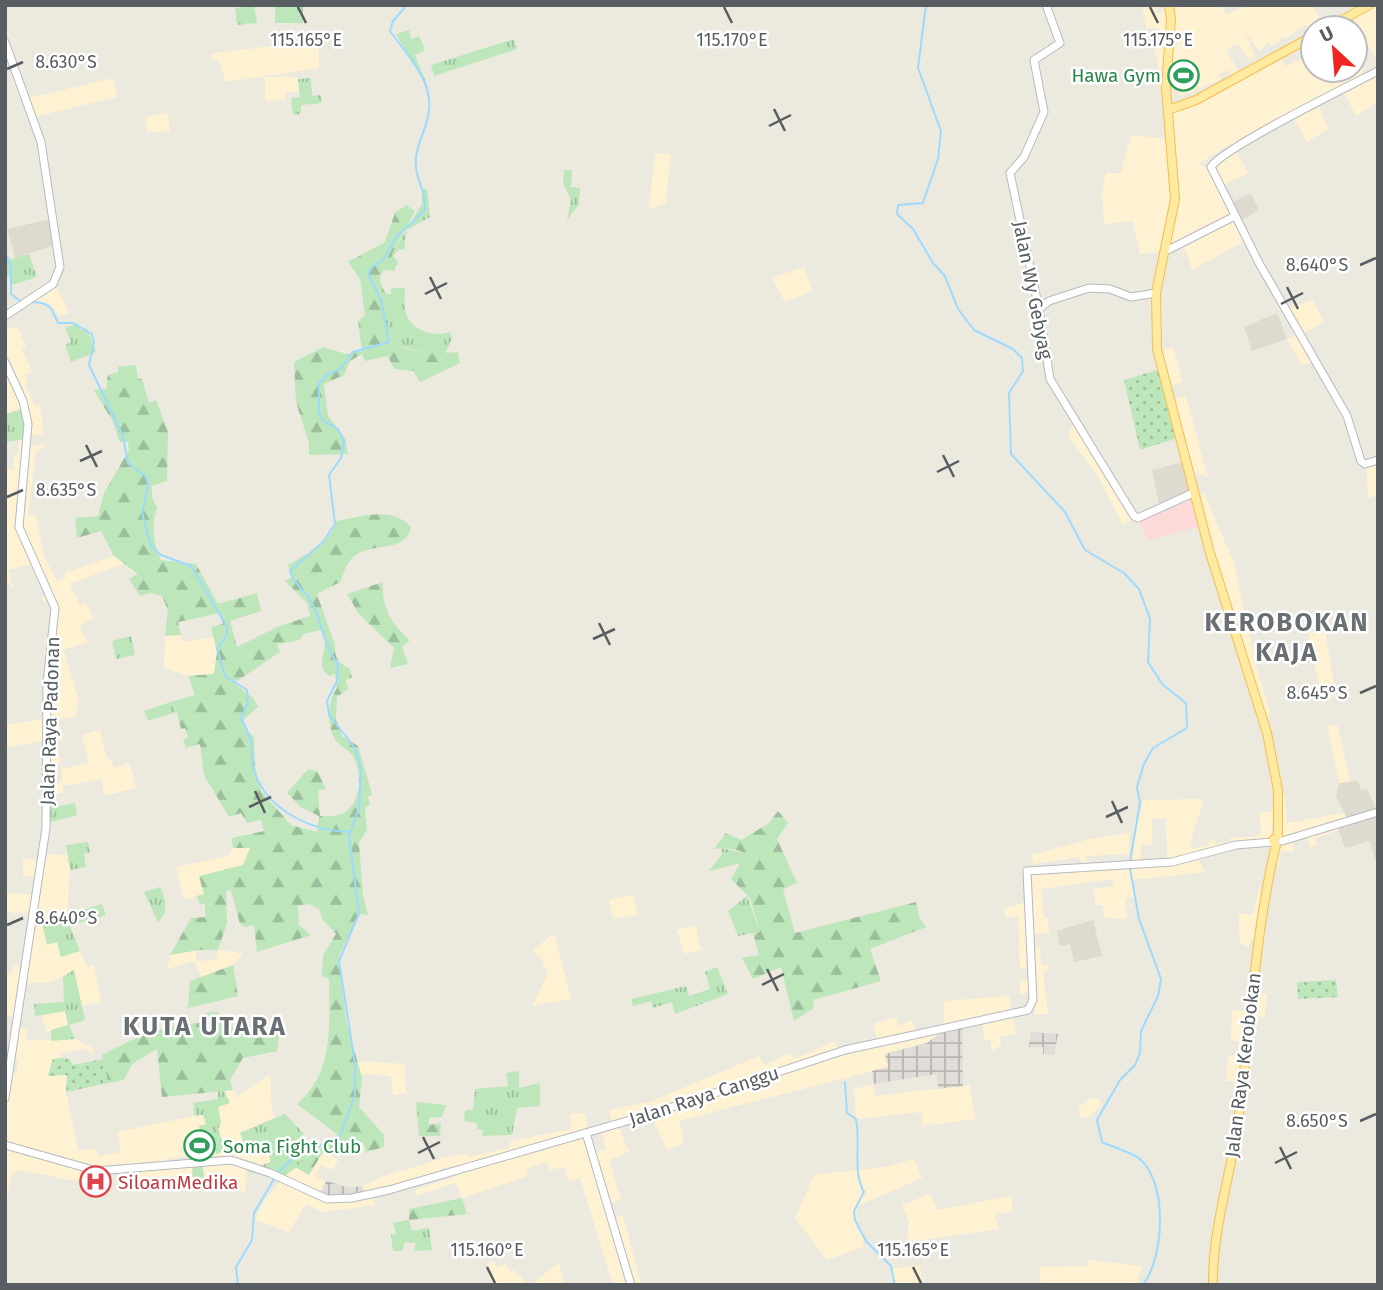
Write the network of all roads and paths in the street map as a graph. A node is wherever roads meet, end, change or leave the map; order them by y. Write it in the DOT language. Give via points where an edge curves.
graph roads {
  1 [pos="1046,5"];
  2 [pos="1169,5"];
  3 [pos="1369,5"];
  4 [pos="1353,14"];
  5 [pos="5,42"];
  6 [pos="1299,44"];
  7 [pos="1378,71"];
  8 [pos="1168,110"];
  9 [pos="1235,216"];
  10 [pos="1166,251"];
  11 [pos="1156,293"];
  12 [pos="1038,304"];
  13 [pos="5,316"];
  14 [pos="5,362"];
  15 [pos="1378,460"];
  16 [pos="1193,493"];
  17 [pos="1378,813"];
  18 [pos="1278,841"];
  19 [pos="6,1092"];
  20 [pos="586,1133"];
  21 [pos="5,1145"];
  22 [pos="631,1285"];
  23 [pos="1213,1285"];
  1 -- 12 [label="main road, Jalan Wy Gebyag" via="1060,43 1034,60 1043,115 1024,157 1010,173"];
  2 -- 8 [label="main road, Jalan Raya Kerobokan"];
  3 -- 4 [label="main road"];
  5 -- 13 [label="main road" via="41,142 60,267 53,284"];
  6 -- 8 [label="main road" via="1196,100"];
  7 -- 9 [label="main road" via="1212,164"];
  8 -- 10 [label="main road, Jalan Raya Kerobokan" via="1175,199"];
  9 -- 10 [label="main road"];
  9 -- 15 [label="main road" via="1352,428 1363,464"];
  10 -- 11 [label="main road, Jalan Raya Kerobokan"];
  11 -- 12 [label="main road" via="1128,297 1095,287"];
  11 -- 16 [label="main road, Jalan Raya Kerobokan" via="1157,349"];
  12 -- 16 [label="main road, Jalan Wy Gebyag" via="1050,379 1133,516 1138,518"];
  14 -- 19 [label="main road, Jalan Raya Padonan" via="27,419 19,527 55,608 47,683 47,823"];
  16 -- 18 [label="main road, Jalan Raya Kerobokan" via="1267,733 1278,790"];
  17 -- 18 [label="main road, Jalan Raya Canggu"];
  18 -- 20 [label="main road, Jalan Raya Canggu" via="1236,845 1172,862 1027,871 1032,1000 1028,1010 845,1050"];
  18 -- 23 [label="main road, Jalan Raya Kerobokan" via="1261,917"];
  20 -- 21 [label="main road, Jalan Raya Canggu" via="400,1188 334,1200 230,1160 97,1171"];
  20 -- 22 [label="main road"];
}
